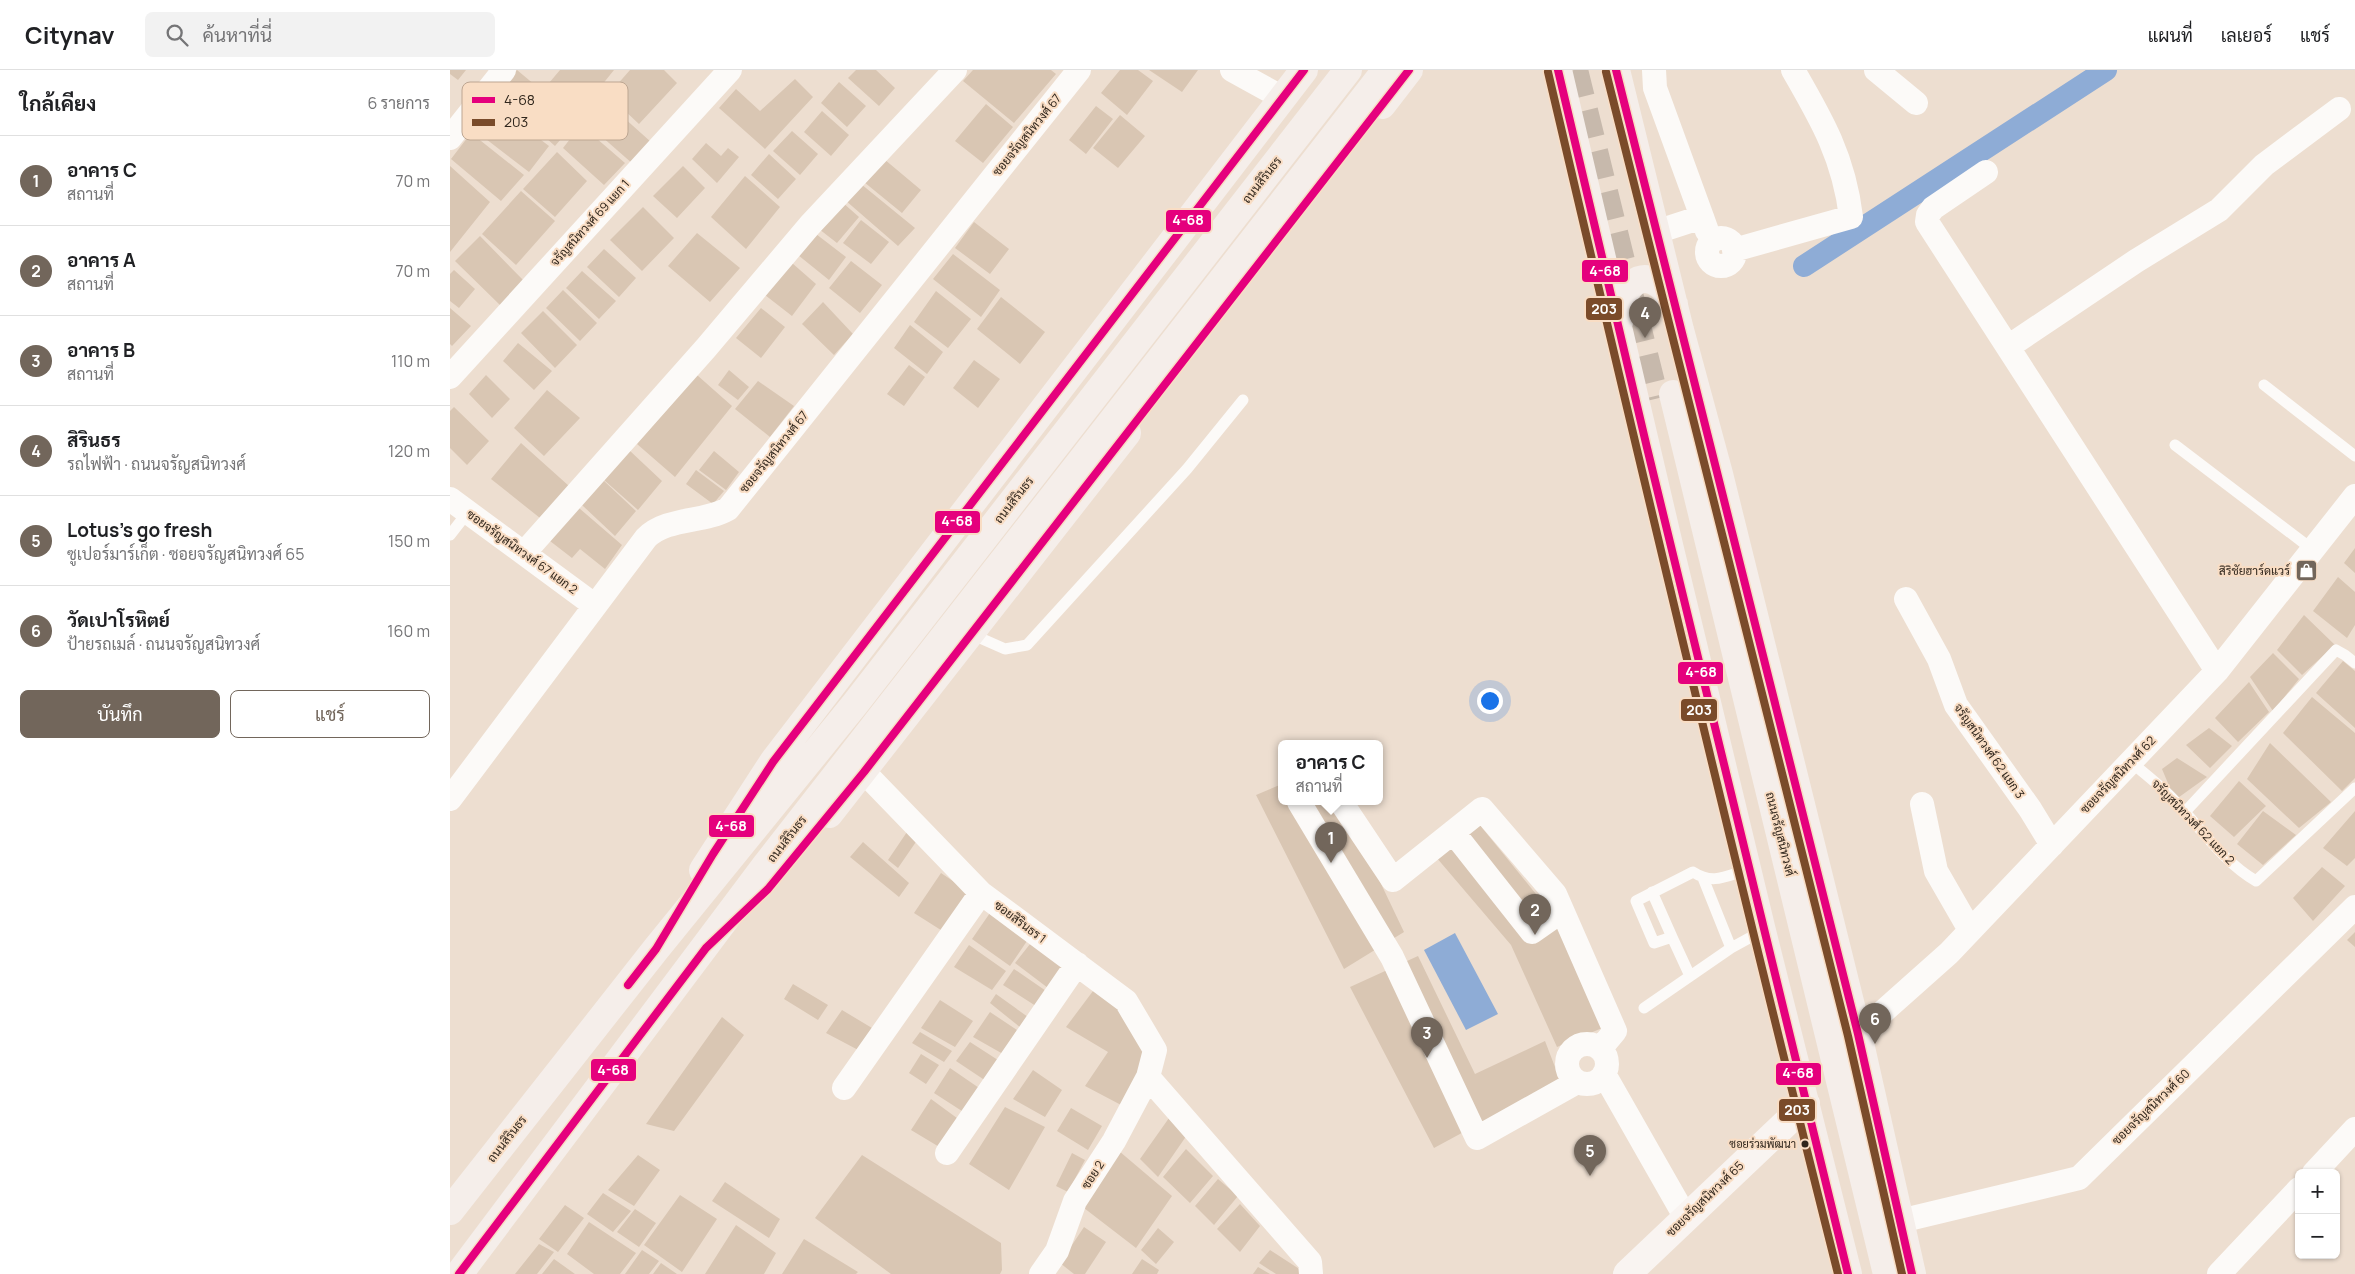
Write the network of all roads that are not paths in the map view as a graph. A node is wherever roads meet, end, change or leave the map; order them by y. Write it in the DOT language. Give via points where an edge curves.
graph roads {
  1 [pos="504,70"];
  2 [pos="730,70"];
  3 [pos="955,70"];
  4 [pos="1079,70"];
  5 [pos="1232,70"];
  6 [pos="1348,70"];
  7 [pos="1386,70"];
  8 [pos="1409,70"];
  9 [pos="1558,70"];
  10 [pos="1654,70"];
  11 [pos="1793,70"];
  12 [pos="1876,70"];
  13 [pos="1300,72"];
  14 [pos="1622,74"];
  15 [pos="494,82"];
  16 [pos="1282,98"];
  17 [pos="1916,103"];
  18 [pos="2339,109"];
  19 [pos="462,123"];
  20 [pos="450,138"];
  21 [pos="1243,150"];
  22 [pos="1986,172"];
  23 [pos="1300,211"];
  24 [pos="1702,218"];
  25 [pos="1656,232"];
  26 [pos="1674,304"];
  27 [pos="1619,333"];
  28 [pos="2008,347"];
  29 [pos="450,377"];
  30 [pos="2264,385"];
  31 [pos="1243,400"];
  32 [pos="2175,445"];
  33 [pos="2355,456"];
  34 [pos="2353,505"];
  35 [pos="459,506"];
  36 [pos="450,535"];
  37 [pos="2313,550"];
  38 [pos="524,553"];
  39 [pos="1906,599"];
  40 [pos="594,604"];
  41 [pos="971,634"];
  42 [pos="2355,664"];
  43 [pos="2217,671"];
  44 [pos="2131,762"];
  45 [pos="864,772"];
  46 [pos="2355,788"];
  47 [pos="450,799"];
  48 [pos="1922,804"];
  49 [pos="1301,805"];
  50 [pos="1343,805"];
  51 [pos="2184,812"];
  52 [pos="1453,832"];
  53 [pos="2052,845"];
  54 [pos="1747,870"];
  55 [pos="1703,878"];
  56 [pos="1652,892"];
  57 [pos="981,893"];
  58 [pos="2355,907"];
  59 [pos="1562,911"];
  60 [pos="1970,930"];
  61 [pos="1762,931"];
  62 [pos="1672,937"];
  63 [pos="706,948"];
  64 [pos="1731,948"];
  65 [pos="656,949"];
  66 [pos="1077,964"];
  67 [pos="1690,976"];
  68 [pos="1644,1008"];
  69 [pos="1858,1034"];
  70 [pos="1600,1049"];
  71 [pos="1604,1074"];
  72 [pos="1148,1077"];
  73 [pos="1577,1082"];
  74 [pos="844,1088"];
  75 [pos="1806,1104"];
  76 [pos="2355,1129"];
  77 [pos="947,1153"];
  78 [pos="2318,1169"];
  79 [pos="2295,1193"];
  80 [pos="451,1206"];
  81 [pos="1686,1218"];
  82 [pos="1900,1221"];
  83 [pos="459,1274"];
  84 [pos="1041,1274"];
  85 [pos="1310,1274"];
  86 [pos="1627,1274"];
  87 [pos="1848,1274"];
  88 [pos="1869,1274"];
  89 [pos="1887,1274"];
  90 [pos="1912,1274"];
  91 [pos="2219,1274"];
  1 -- 15 [label="street"];
  2 -- 29 [label="street, จรัญสนิทวงศ์ 69 แยก 1"];
  3 -- 38 [label="street" via="810,225"];
  4 -- 40 [label="street, ซอยจรัญสนิทวงศ์ 67" via="728,509 717,515 655,528"];
  5 -- 16 [label="street"];
  6 -- 65 [label="main road, ถนนสิรินธร" via="855,704"];
  7 -- 63 [label="main road, ถนนสิรินธร" via="766,865"];
  8 -- 23 [label="main road, ถนนสิรินธร"];
  9 -- 27 [label="main road"];
  10 -- 24 [label="street" via="1655,88"];
  11 -- 24 [label="street" via="1826,126 1847,186 1850,217 1734,250 1726,238 1711,242"];
  12 -- 17 [label="street"];
  13 -- 16 [label="main road, ถนนสิรินธร"];
  14 -- 25 [label="main road"];
  16 -- 21 [label="main road, ถนนสิรินธร"];
  18 -- 28 [label="street" via="2264,165 2218,210"];
  19 -- 20 [label="street"];
  21 -- 23 [label="main road" via="1266,140 1289,140 1302,151 1306,169"];
  21 -- 65 [label="main road, ถนนสิรินธร" via="773,762"];
  22 -- 28 [label="street" via="1933,208 1928,222"];
  23 -- 41 [label="main road, ถนนสิรินธร"];
  24 -- 25 [label="street"];
  25 -- 26 [label="main road"];
  26 -- 27 [label="main road" via="1662,286 1652,280 1631,284 1618,309"];
  26 -- 69 [label="main road"];
  27 -- 54 [label="main road"];
  28 -- 43 [label="street"];
  30 -- 33 [label="lane"];
  31 -- 41 [label="lane" via="1187,469 1027,645 1005,649"];
  32 -- 37 [label="lane"];
  34 -- 37 [label="street, ซอยจรัญสนิทวงศ์ 62"];
  35 -- 36 [label="lane"];
  35 -- 38 [label="street, ซอยจรัญสนิทวงศ์ 67 แยก 2"];
  37 -- 43 [label="street, ซอยจรัญสนิทวงศ์ 62"];
  38 -- 40 [label="street, ซอยจรัญสนิทวงศ์ 67 แยก 2"];
  39 -- 53 [label="street, จรัญสนิทวงศ์ 62 แยก 3" via="1939,659 1956,705"];
  40 -- 47 [label="street, ซอยจรัญสนิทวงศ์ 67"];
  41 -- 45 [label="main road, ถนนสิรินธร"];
  42 -- 51 [label="lane" via="2336,650"];
  43 -- 44 [label="street, ซอยจรัญสนิทวงศ์ 62"];
  44 -- 51 [label="lane, จรัญสนิทวงศ์ 62 แยก 2" via="2175,800"];
  44 -- 53 [label="street, ซอยจรัญสนิทวงศ์ 62"];
  45 -- 57 [label="street, ซอยสิรินธร 1"];
  45 -- 63 [label="main road, ถนนสิรินธร" via="768,889"];
  46 -- 51 [label="lane, จรัญสนิทวงศ์ 62 แยก 2" via="2256,880 2242,872"];
  48 -- 60 [label="street" via="1936,871"];
  49 -- 73 [label="street" via="1392,957 1477,1138"];
  50 -- 52 [label="street" via="1393,880"];
  52 -- 59 [label="street" via="1532,932"];
  52 -- 59 [label="street" via="1482,809 1555,894"];
  53 -- 60 [label="street, ซอยจรัญสนิทวงศ์ 62"];
  54 -- 55 [label="lane" via="1713,880"];
  54 -- 61 [label="main road"];
  55 -- 56 [label="lane" via="1693,872"];
  55 -- 64 [label="lane"];
  56 -- 62 [label="lane"];
  56 -- 62 [label="lane" via="1636,901 1654,944"];
  57 -- 66 [label="street, ซอยสิรินธร 1"];
  57 -- 74 [label="street"];
  58 -- 82 [label="street, ซอยจรัญสนิทวงศ์ 60" via="2079,1178"];
  59 -- 70 [label="street" via="1615,1031"];
  60 -- 69 [label="street, ซอยจรัญสนิทวงศ์ 62"];
  61 -- 64 [label="lane"];
  61 -- 75 [label="main road"];
  62 -- 67 [label="lane"];
  63 -- 83 [label="main road, ถนนสิรินธร"];
  64 -- 67 [label="lane"];
  65 -- 80 [label="main road, ถนนสิรินธร"];
  66 -- 72 [label="street, ซอยสิรินธร 1" via="1126,1001 1155,1050"];
  66 -- 77 [label="street"];
  67 -- 68 [label="lane"];
  69 -- 82 [label="main road"];
  70 -- 71 [label="street" via="1607,1061"];
  70 -- 73 [label="street" via="1587,1044 1574,1048 1570,1053 1566,1066"];
  71 -- 73 [label="street" via="1589,1084"];
  71 -- 81 [label="street"];
  72 -- 84 [label="street, ซอย 2" via="1114,1141 1076,1201 1057,1251"];
  72 -- 85 [label="street" via="1310,1262"];
  75 -- 81 [label="street, ซอยจรัญสนิทวงศ์ 65"];
  75 -- 87 [label="main road"];
  76 -- 78 [label="street"];
  79 -- 91 [label="street"];
  81 -- 86 [label="street, ซอยจรัญสนิทวงศ์ 65"];
  82 -- 90 [label="main road"];
  88 -- 89 [label="main road, ถนนจรัญสนิทวงศ์" via="1664,396"];
}
